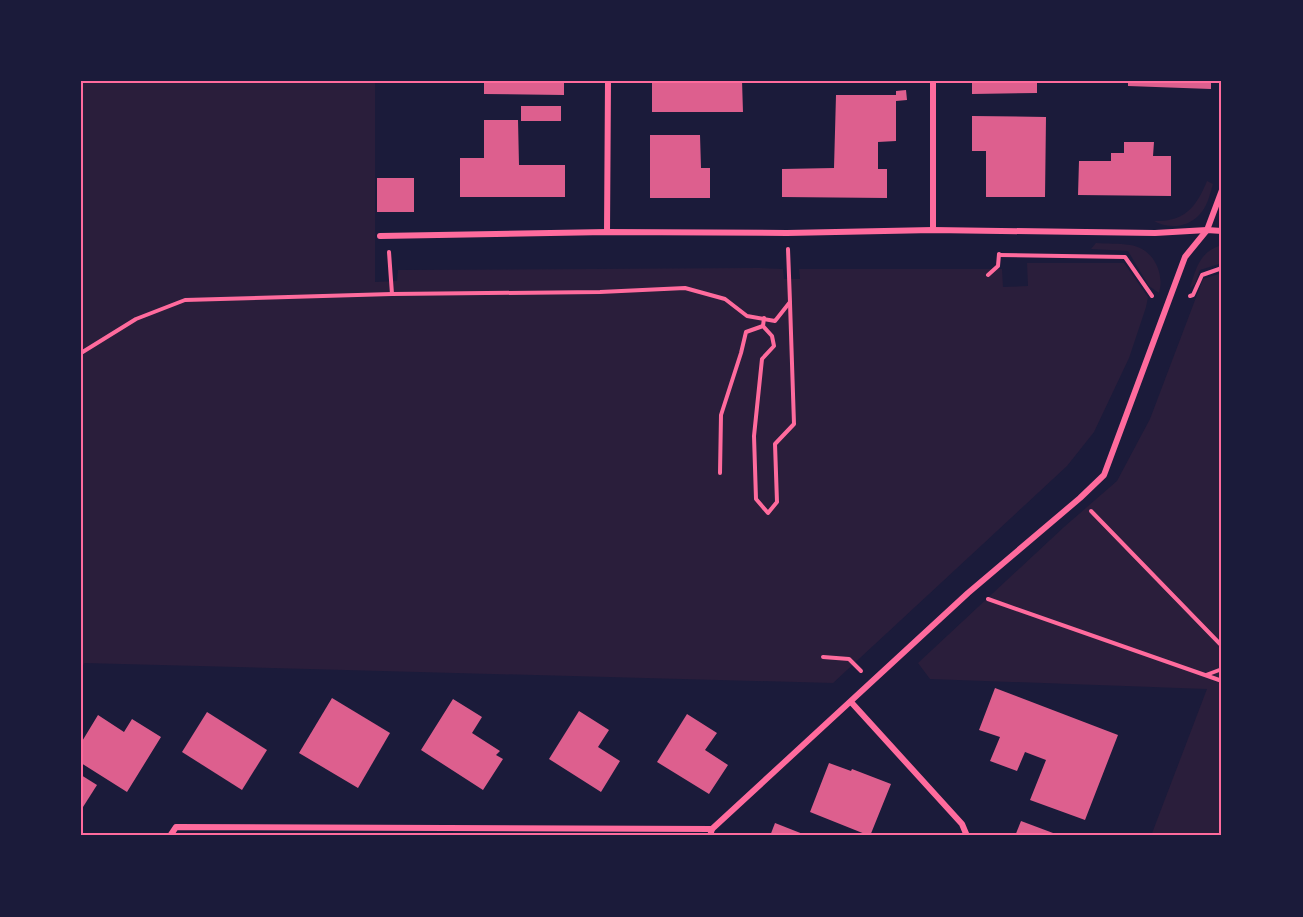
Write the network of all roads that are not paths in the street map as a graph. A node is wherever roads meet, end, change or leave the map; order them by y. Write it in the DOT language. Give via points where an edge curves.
graph roads {
  1 [pos="608,81"];
  2 [pos="933,81"];
  3 [pos="1222,190"];
  4 [pos="1207,230"];
  5 [pos="933,231"];
  6 [pos="1222,231"];
  7 [pos="607,232"];
  8 [pos="380,236"];
  9 [pos="851,702"];
  10 [pos="430,832"];
  11 [pos="711,833"];
  12 [pos="170,836"];
  13 [pos="967,836"];
  1 -- 7 [label="street"];
  2 -- 5 [label="street"];
  3 -- 4 [label="street"];
  4 -- 5 [label="street"];
  4 -- 6 [label="street"];
  4 -- 9 [label="street" via="1185,257 1104,475 968,592"];
  5 -- 7 [label="street"];
  7 -- 8 [label="street"];
  9 -- 11 [label="street"];
  9 -- 13 [label="street" via="962,824"];
  10 -- 11 [label="street"];
  10 -- 12 [label="street" via="176,827"];
}
